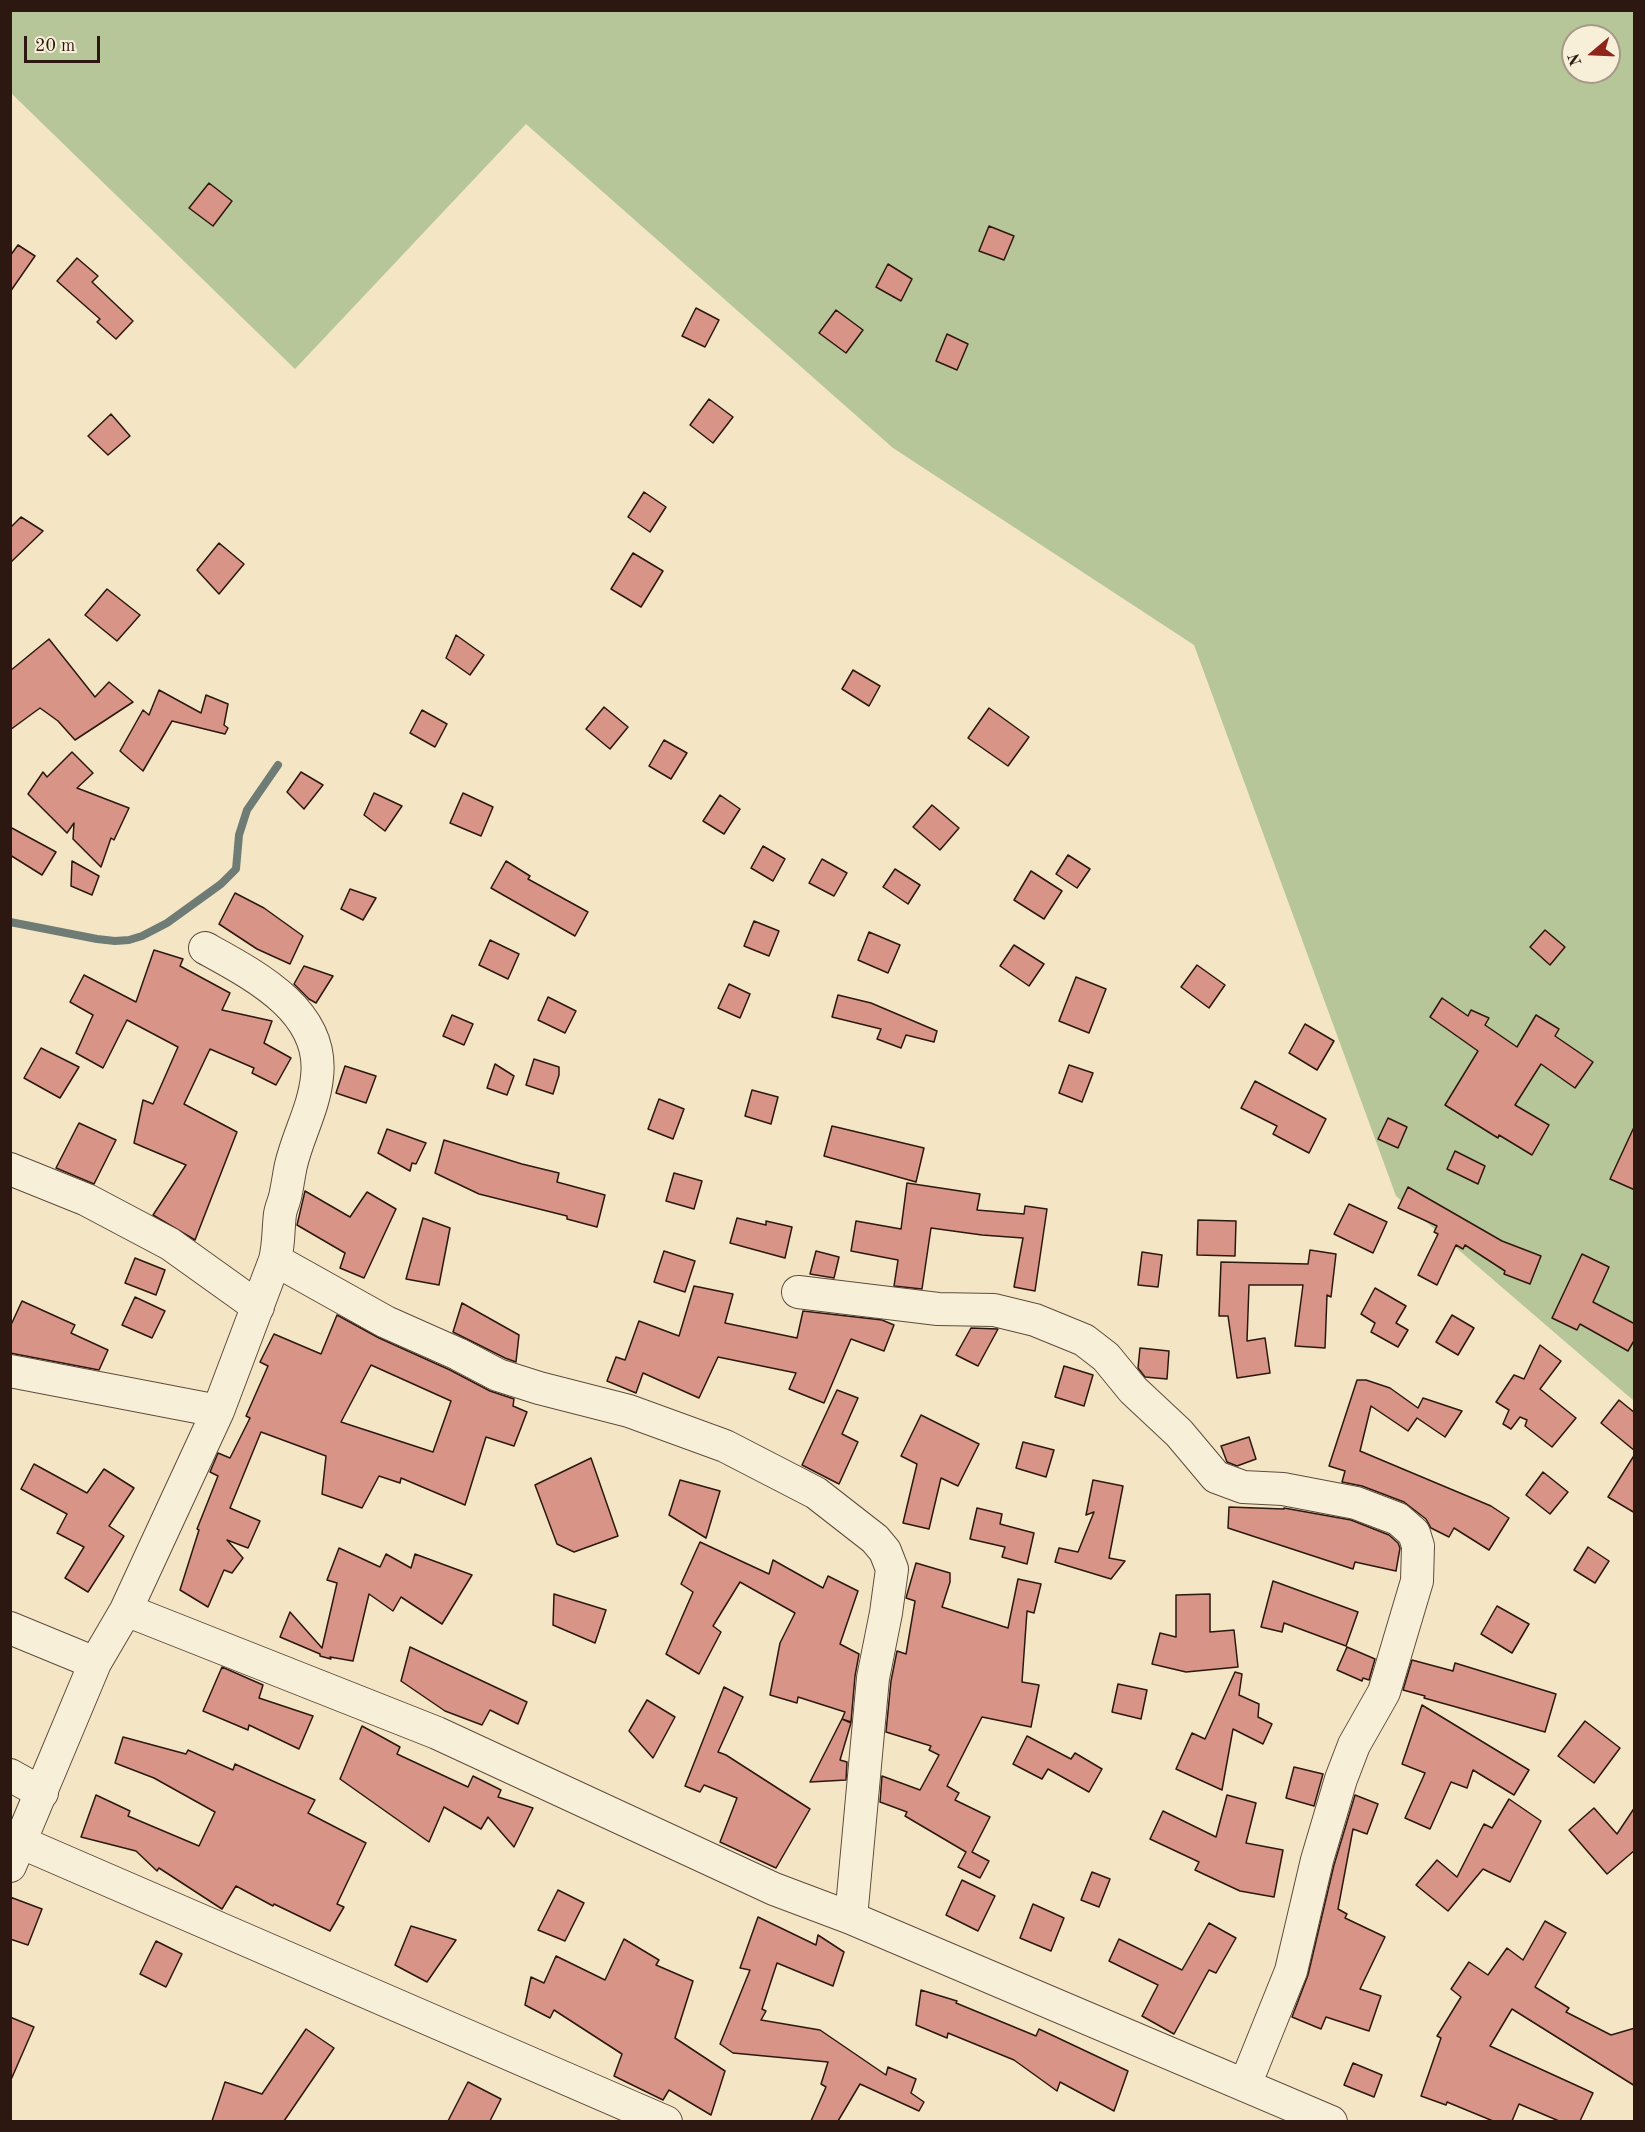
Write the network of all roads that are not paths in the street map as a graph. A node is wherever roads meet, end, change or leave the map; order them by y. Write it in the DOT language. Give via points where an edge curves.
graph roads {
  1 [pos="205,948"];
  2 [pos="10,1169"];
  3 [pos="275,1260"];
  4 [pos="798,1292"];
  5 [pos="258,1307"];
  6 [pos="10,1371"];
  7 [pos="218,1411"];
  8 [pos="126,1610"];
  9 [pos="10,1628"];
  10 [pos="95,1663"];
  11 [pos="10,1775"];
  12 [pos="42,1793"];
  13 [pos="15,1854"];
  14 [pos="850,1918"];
  15 [pos="1245,2085"];
  16 [pos="666,2121"];
  17 [pos="1331,2121"];
  1 -- 3 [label="street" via="251,973 286,1002 305,1021 315,1042 317,1078 307,1123 291,1164"];
  2 -- 5 [label="street" via="87,1200 170,1244"];
  3 -- 5 [label="street"];
  3 -- 14 [label="street" via="386,1322 498,1375 629,1411 725,1446 816,1493 875,1539 892,1569 873,1678"];
  4 -- 15 [label="street" via="938,1309 994,1310 1035,1320 1084,1340 1106,1356 1216,1477 1243,1487 1283,1489 1356,1503 1398,1519 1414,1533 1418,1546 1417,1581 1384,1692 1354,1745 1341,1779 1291,1971"];
  5 -- 7 [label="street"];
  6 -- 7 [label="street"];
  7 -- 8 [label="street"];
  8 -- 10 [label="street"];
  8 -- 14 [label="street" via="437,1733 774,1889"];
  9 -- 10 [label="street"];
  10 -- 12 [label="street"];
  11 -- 12 [label="street"];
  12 -- 13 [label="street"];
  13 -- 16 [label="street"];
  14 -- 15 [label="street"];
  15 -- 17 [label="street"];
}
